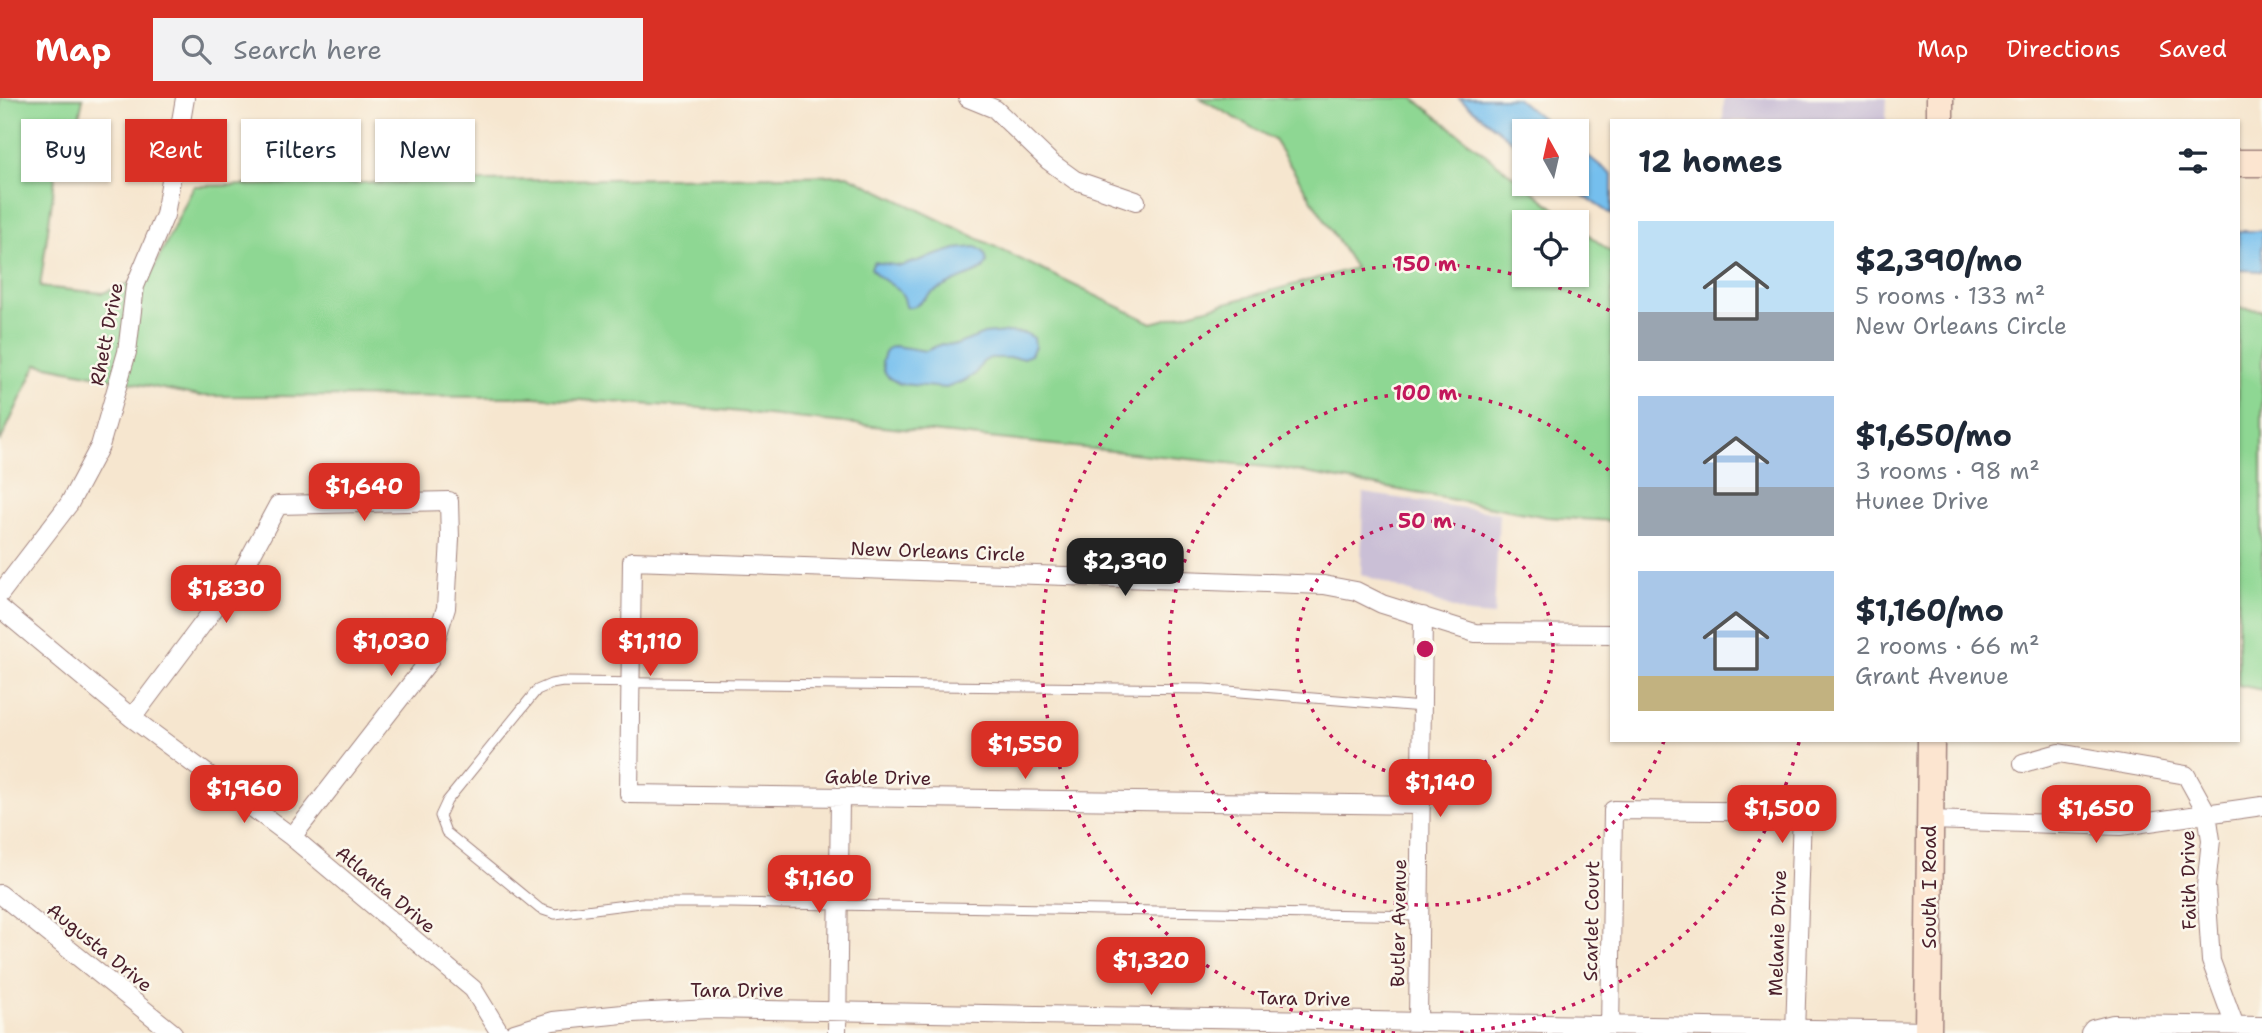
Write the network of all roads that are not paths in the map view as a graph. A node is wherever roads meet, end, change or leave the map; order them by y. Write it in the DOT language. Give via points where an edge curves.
graph roads {
  1 [pos="185,98"];
  2 [pos="968,98"];
  3 [pos="1940,98"];
  4 [pos="1940,119"];
  5 [pos="2240,163"];
  6 [pos="2262,163"];
  7 [pos="1136,201"];
  8 [pos="0,593"];
  9 [pos="0,608"];
  10 [pos="1423,616"];
  11 [pos="1610,634"];
  12 [pos="630,683"];
  13 [pos="1422,707"];
  14 [pos="132,718"];
  15 [pos="1931,742"];
  16 [pos="2023,763"];
  17 [pos="840,797"];
  18 [pos="1420,805"];
  19 [pos="2262,806"];
  20 [pos="1613,810"];
  21 [pos="2207,813"];
  22 [pos="1929,820"];
  23 [pos="292,837"];
  24 [pos="0,894"];
  25 [pos="838,906"];
  26 [pos="1419,916"];
  27 [pos="837,1011"];
  28 [pos="1418,1021"];
  29 [pos="2235,1026"];
  30 [pos="2262,1026"];
  31 [pos="1610,1029"];
  32 [pos="1795,1031"];
  33 [pos="1928,1032"];
  34 [pos="173,1033"];
  35 [pos="512,1033"];
  36 [pos="837,1033"];
  37 [pos="2090,1033"];
  1 -- 8 [label="street, Rhett Drive" via="165,215 135,286 127,352 100,446 69,504"];
  2 -- 7 [label="street" via="995,109 1075,180"];
  3 -- 4 [label="main road"];
  5 -- 6 [label="main road"];
  9 -- 14 [label="street, Atlanta Drive"];
  10 -- 11 [label="street, New Orleans Circle" via="1475,633"];
  10 -- 12 [label="street, New Orleans Circle" via="1356,591 1324,585 632,561"];
  10 -- 13 [label="street, Butler Avenue"];
  12 -- 13 [label="lane" via="1204,689"];
  12 -- 17 [label="street, Gable Drive" via="629,794"];
  12 -- 25 [label="lane" via="563,682 537,690 447,801 440,816 446,832 540,908 555,914 641,903"];
  13 -- 18 [label="street, Butler Avenue"];
  14 -- 23 [label="street, Atlanta Drive"];
  14 -- 23 [label="street" via="243,570 278,505 449,501 446,608 429,661"];
  15 -- 22 [label="main road, South I Road"];
  16 -- 21 [label="street, Faith Drive" via="2059,753 2186,775"];
  17 -- 18 [label="street, Gable Drive"];
  17 -- 25 [label="street"];
  18 -- 26 [label="street, Butler Avenue"];
  19 -- 21 [label="street"];
  20 -- 31 [label="street, Scarlet Court"];
  20 -- 32 [label="street, Melanie Drive" via="1802,812"];
  21 -- 22 [label="street" via="2121,826"];
  21 -- 29 [label="street, Faith Drive" via="2211,961"];
  22 -- 33 [label="main road, South I Road"];
  23 -- 35 [label="street, Atlanta Drive" via="473,989"];
  24 -- 34 [label="street, Augusta Drive"];
  25 -- 26 [label="lane"];
  25 -- 27 [label="street"];
  26 -- 28 [label="street, Butler Avenue"];
  27 -- 28 [label="street, Tara Drive"];
  27 -- 35 [label="street, Tara Drive" via="633,1013 553,1021"];
  27 -- 36 [label="street"];
  28 -- 31 [label="street, Tara Drive"];
  29 -- 30 [label="street"];
  29 -- 37 [label="street" via="2113,1024"];
  31 -- 32 [label="street, Tara Drive"];
  32 -- 33 [label="street, Tara Drive"];
}
